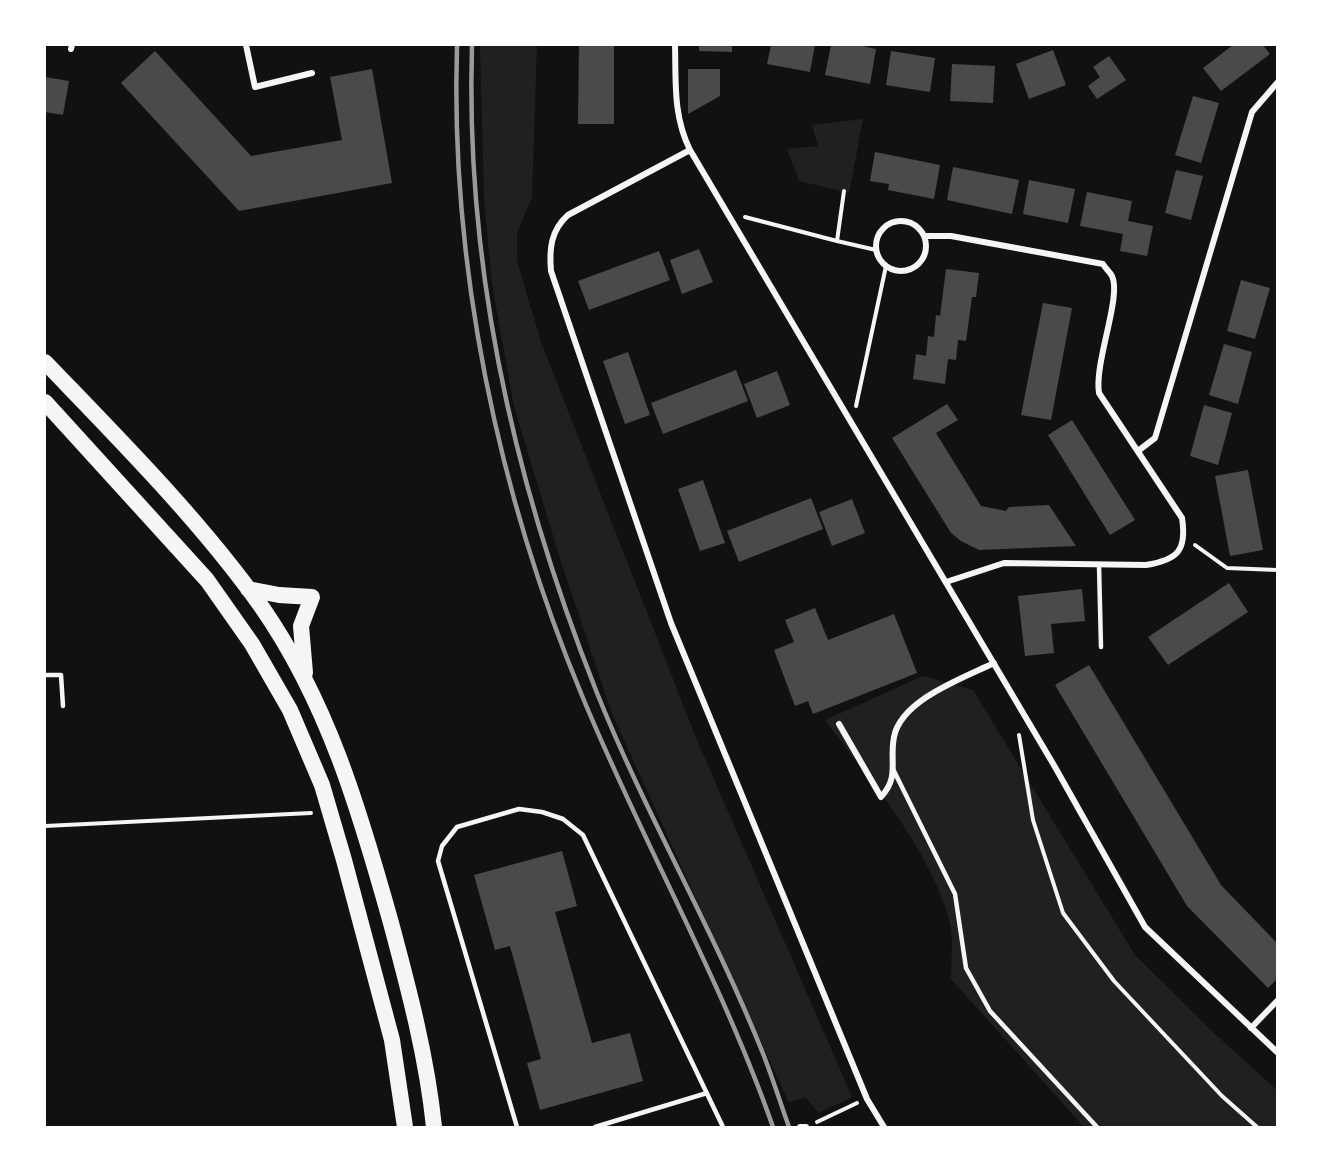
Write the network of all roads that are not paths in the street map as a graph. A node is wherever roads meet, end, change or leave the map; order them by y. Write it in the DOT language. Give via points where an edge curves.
graph roads {
  1 [pos="246,45"];
  2 [pos="675,45"];
  3 [pos="312,73"];
  4 [pos="1277,83"];
  5 [pos="690,150"];
  6 [pos="924,236"];
  7 [pos="45,362"];
  8 [pos="45,402"];
  9 [pos="1138,451"];
  10 [pos="1099,565"];
  11 [pos="946,582"];
  12 [pos="248,589"];
  13 [pos="1101,647"];
  14 [pos="994,663"];
  15 [pos="45,675"];
  16 [pos="305,681"];
  17 [pos="63,706"];
  18 [pos="839,724"];
  19 [pos="893,769"];
  20 [pos="1277,1002"];
  21 [pos="1251,1028"];
  22 [pos="1277,1052"];
  23 [pos="707,1094"];
  24 [pos="405,1127"];
  25 [pos="434,1127"];
  26 [pos="517,1127"];
  27 [pos="595,1127"];
  28 [pos="723,1127"];
  29 [pos="800,1127"];
  30 [pos="806,1127"];
  31 [pos="884,1127"];
  32 [pos="1097,1127"];
  1 -- 3 [label="street" via="255,87"];
  2 -- 5 [label="street" via="677,113"];
  4 -- 9 [label="street" via="1252,112 1155,438"];
  5 -- 11 [label="street"];
  5 -- 31 [label="street" via="561,221 551,243 551,271 671,623 867,1099"];
  6 -- 6 [label="street" via="925,253 915,267 899,271 886,266 876,250 879,234 890,223 906,222 920,229"];
  6 -- 9 [label="street" via="951,236 1103,264 1113,277 1114,292 1096,378 1098,393"];
  7 -- 12 [label="highway"];
  8 -- 24 [label="highway" via="186,556 252,644 290,710 330,812 385,1012"];
  9 -- 10 [label="street" via="1182,518 1185,538 1179,551 1164,562"];
  10 -- 11 [label="street" via="1004,563"];
  10 -- 13 [label="lane"];
  11 -- 14 [label="street"];
  12 -- 16 [label="highway"];
  12 -- 16 [label="highway" via="312,597 301,626"];
  14 -- 19 [label="street" via="932,694 904,713 894,736"];
  14 -- 21 [label="street" via="1145,927"];
  15 -- 17 [label="lane" via="61,675"];
  16 -- 25 [label="highway" via="339,753 368,843 415,1017"];
  18 -- 19 [label="street" via="881,797 892,785"];
  19 -- 32 [label="lane" via="955,894 966,968 990,1011"];
  20 -- 21 [label="street"];
  21 -- 22 [label="street"];
  23 -- 26 [label="lane" via="583,835 563,819 519,809 457,827 442,846 438,861"];
  23 -- 27 [label="lane"];
  23 -- 28 [label="lane"];
  29 -- 30 [label="street"];
}
